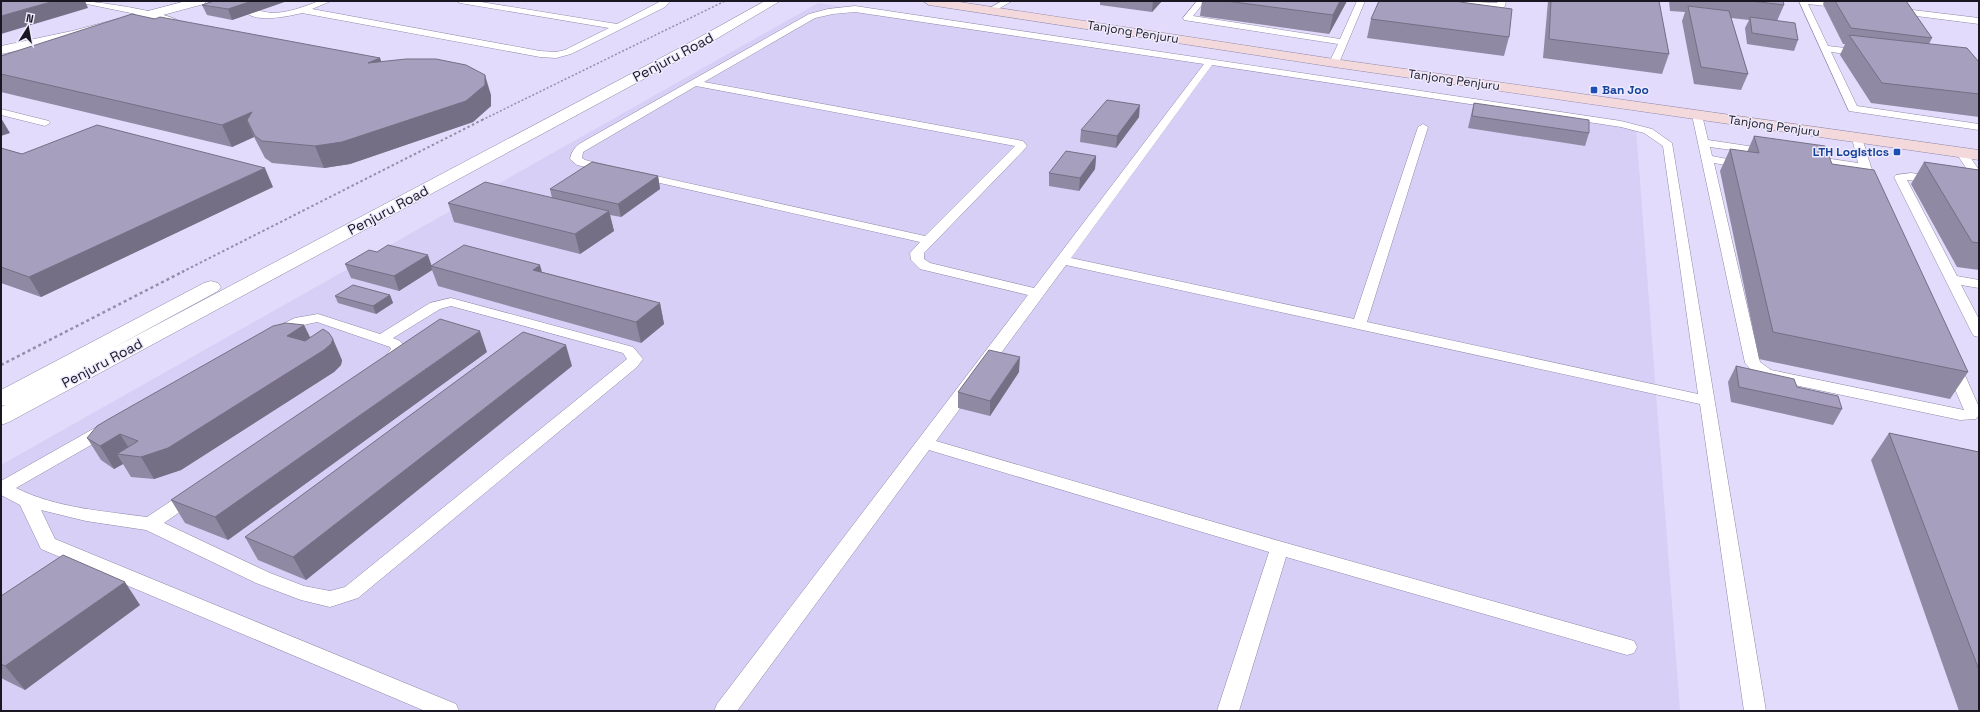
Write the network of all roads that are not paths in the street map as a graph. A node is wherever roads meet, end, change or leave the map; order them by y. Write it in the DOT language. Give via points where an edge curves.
graph roads {
  1 [pos="87,1"];
  2 [pos="327,1"];
  3 [pos="460,1"];
  4 [pos="666,1"];
  5 [pos="751,1"];
  6 [pos="774,1"];
  7 [pos="929,1"];
  8 [pos="1008,1"];
  9 [pos="1201,1"];
  10 [pos="1361,1"];
  11 [pos="1460,1"];
  12 [pos="1502,1"];
  13 [pos="1803,1"];
  14 [pos="1807,1"];
  15 [pos="200,3"];
  16 [pos="1854,6"];
  17 [pos="301,10"];
  18 [pos="990,10"];
  19 [pos="1885,10"];
  20 [pos="251,13"];
  21 [pos="174,16"];
  22 [pos="153,21"];
  23 [pos="1979,21"];
  24 [pos="188,26"];
  25 [pos="618,27"];
  26 [pos="1343,42"];
  27 [pos="1824,48"];
  28 [pos="1,50"];
  29 [pos="1870,53"];
  30 [pos="1210,62"];
  31 [pos="1334,63"];
  32 [pos="695,83"];
  33 [pos="1,112"];
  34 [pos="1697,115"];
  35 [pos="45,123"];
  36 [pos="1423,127"];
  37 [pos="1979,128"];
  38 [pos="1857,138"];
  39 [pos="1703,143"];
  40 [pos="1962,153"];
  41 [pos="1780,154"];
  42 [pos="1979,155"];
  43 [pos="1803,158"];
  44 [pos="1707,159"];
  45 [pos="1746,165"];
  46 [pos="1865,167"];
  47 [pos="1949,182"];
  48 [pos="1976,184"];
  49 [pos="1879,200"];
  50 [pos="928,240"];
  51 [pos="1061,260"];
  52 [pos="1952,279"];
  53 [pos="1979,284"];
  54 [pos="1037,293"];
  55 [pos="1359,325"];
  56 [pos="1979,333"];
  57 [pos="382,339"];
  58 [pos="260,341"];
  59 [pos="1947,353"];
  60 [pos="372,374"];
  61 [pos="1,399"];
  62 [pos="1707,401"];
  63 [pos="1,417"];
  64 [pos="118,422"];
  65 [pos="925,443"];
  66 [pos="2,488"];
  67 [pos="202,488"];
  68 [pos="27,501"];
  69 [pos="150,524"];
  70 [pos="1279,548"];
  71 [pos="1627,647"];
  72 [pos="448,711"];
  73 [pos="725,711"];
  74 [pos="1228,711"];
  75 [pos="1755,711"];
  1 -- 22 [label="lane"];
  2 -- 17 [label="lane"];
  3 -- 25 [label="lane"];
  4 -- 25 [label="lane"];
  5 -- 61 [label="street, Penjuru Road"];
  6 -- 63 [label="street, Penjuru Road"];
  7 -- 18 [label="main road, Tanjong Penjuru"];
  8 -- 18 [label="lane"];
  9 -- 26 [label="lane" via="1187,18"];
  10 -- 26 [label="lane"];
  11 -- 12 [label="lane" via="1501,6"];
  13 -- 27 [label="lane"];
  14 -- 16 [label="lane"];
  15 -- 21 [label="street"];
  17 -- 20 [label="lane" via="275,16"];
  17 -- 25 [label="lane" via="556,55 568,52"];
  18 -- 31 [label="main road, Tanjong Penjuru"];
  19 -- 23 [label="lane"];
  21 -- 22 [label="street"];
  21 -- 24 [label="lane"];
  22 -- 28 [label="street"];
  26 -- 31 [label="lane"];
  27 -- 29 [label="lane"];
  27 -- 37 [label="lane" via="1853,109"];
  30 -- 32 [label="lane" via="863,10 841,10 812,16"];
  30 -- 51 [label="lane"];
  30 -- 62 [label="lane" via="1621,124 1656,135 1668,145"];
  31 -- 34 [label="main road, Tanjong Penjuru"];
  32 -- 50 [label="lane" via="1019,143 1018,150"];
  32 -- 50 [label="lane" via="588,144 579,150 576,159 581,163"];
  33 -- 35 [label="lane"];
  34 -- 38 [label="main road, Tanjong Penjuru"];
  34 -- 39 [label="lane"];
  36 -- 55 [label="lane"];
  38 -- 40 [label="main road, Tanjong Penjuru"];
  38 -- 46 [label="lane"];
  39 -- 41 [label="lane"];
  39 -- 44 [label="lane"];
  40 -- 42 [label="main road, Tanjong Penjuru"];
  40 -- 48 [label="lane"];
  43 -- 46 [label="lane"];
  44 -- 45 [label="lane"];
  44 -- 59 [label="lane" via="1753,363 1760,371 1970,415 1973,412"];
  46 -- 49 [label="lane" via="1866,184"];
  47 -- 52 [label="lane" via="1911,176 1900,178"];
  50 -- 54 [label="lane" via="917,253 918,260 925,266"];
  51 -- 54 [label="lane"];
  51 -- 55 [label="lane"];
  52 -- 53 [label="lane"];
  52 -- 56 [label="lane"];
  54 -- 65 [label="lane"];
  55 -- 62 [label="lane"];
  57 -- 58 [label="lane" via="318,318 306,318 294,321"];
  57 -- 60 [label="lane" via="395,344 399,352"];
  57 -- 69 [label="lane" via="435,306 451,302 628,350 635,359 351,593 330,599 301,594"];
  62 -- 75 [label="lane"];
  64 -- 66 [label="lane"];
  65 -- 70 [label="lane"];
  65 -- 73 [label="lane"];
  66 -- 68 [label="lane"];
  67 -- 69 [label="lane"];
  68 -- 69 [label="lane" via="86,516"];
  68 -- 72 [label="lane" via="48,544"];
  70 -- 71 [label="lane"];
  70 -- 74 [label="lane"];
}
